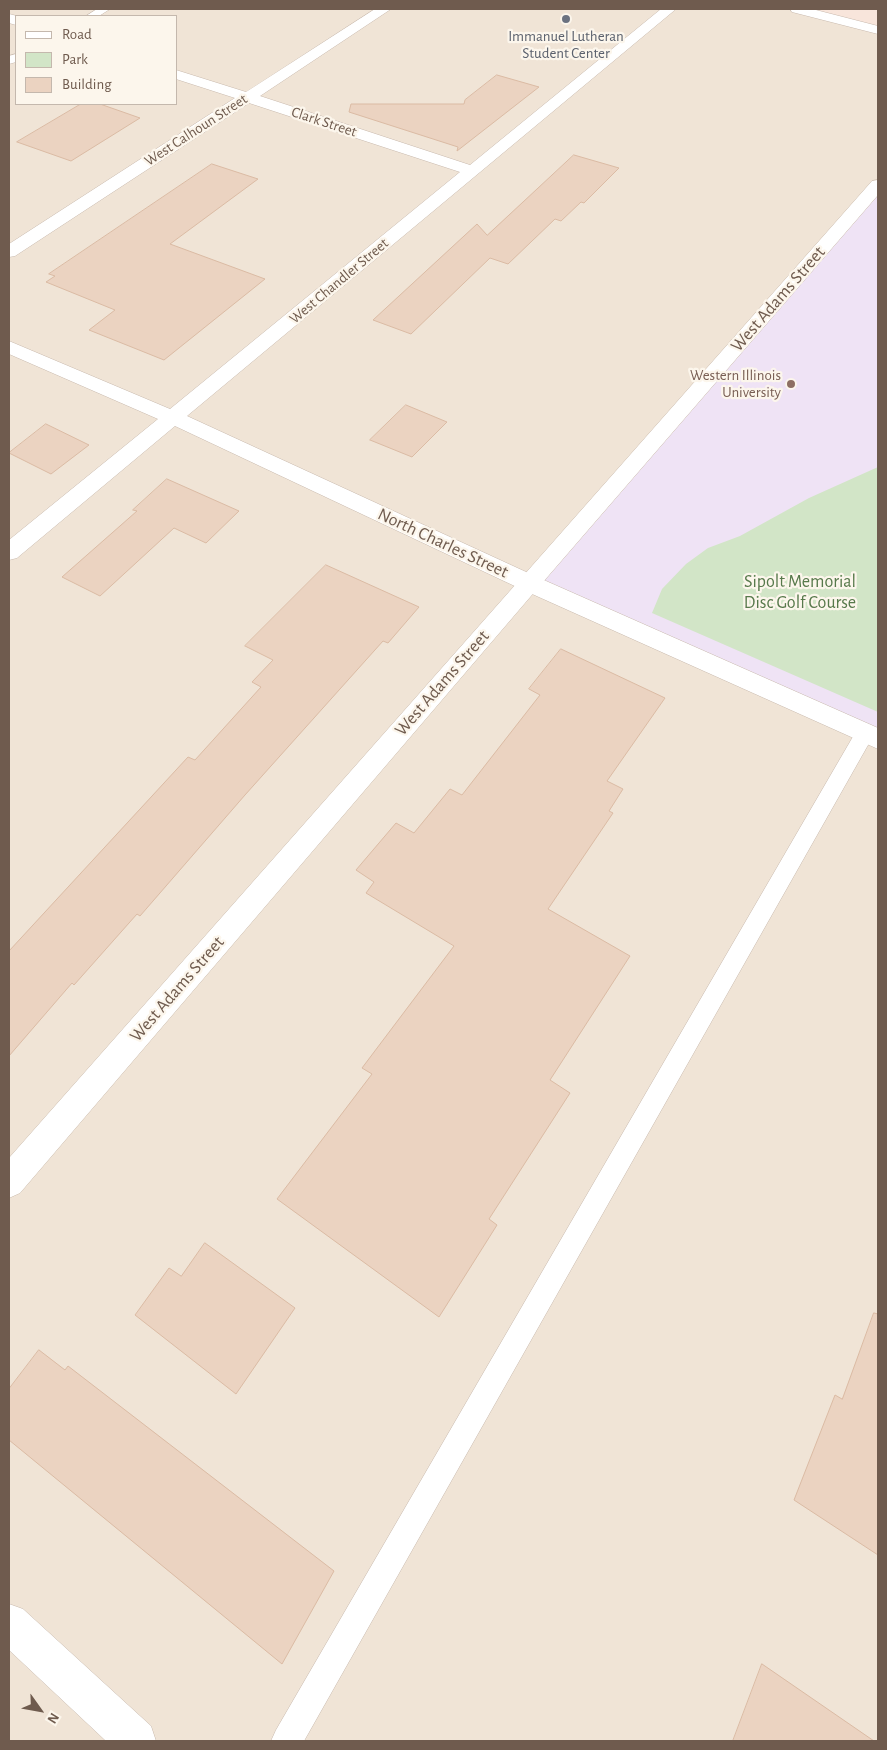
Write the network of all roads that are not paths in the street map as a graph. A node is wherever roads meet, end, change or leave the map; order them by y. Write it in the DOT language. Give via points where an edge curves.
graph roads {
  1 [pos="105,9"];
  2 [pos="384,9"];
  3 [pos="669,9"];
  4 [pos="797,9"];
  5 [pos="93,15"];
  6 [pos="878,30"];
  7 [pos="178,75"];
  8 [pos="247,97"];
  9 [pos="473,171"];
  10 [pos="878,185"];
  11 [pos="9,252"];
  12 [pos="9,347"];
  13 [pos="174,418"];
  14 [pos="9,552"];
  15 [pos="529,583"];
  16 [pos="872,736"];
  17 [pos="9,1182"];
  18 [pos="9,1623"];
  19 [pos="136,1741"];
  20 [pos="287,1741"];
  1 -- 5 [label="lane"];
  2 -- 8 [label="street, West Calhoun Street"];
  3 -- 9 [label="street, West Chandler Street"];
  4 -- 6 [label="street"];
  7 -- 8 [label="street, Clark Street"];
  8 -- 9 [label="street, Clark Street"];
  8 -- 11 [label="street, West Calhoun Street"];
  9 -- 13 [label="street, West Chandler Street"];
  10 -- 15 [label="street, West Adams Street"];
  12 -- 13 [label="street, North Charles Street"];
  13 -- 14 [label="street, West Chandler Street"];
  13 -- 15 [label="street, North Charles Street"];
  15 -- 16 [label="street, North Charles Street"];
  15 -- 17 [label="street, West Adams Street"];
  16 -- 20 [label="lane"];
  18 -- 19 [label="street"];
}
